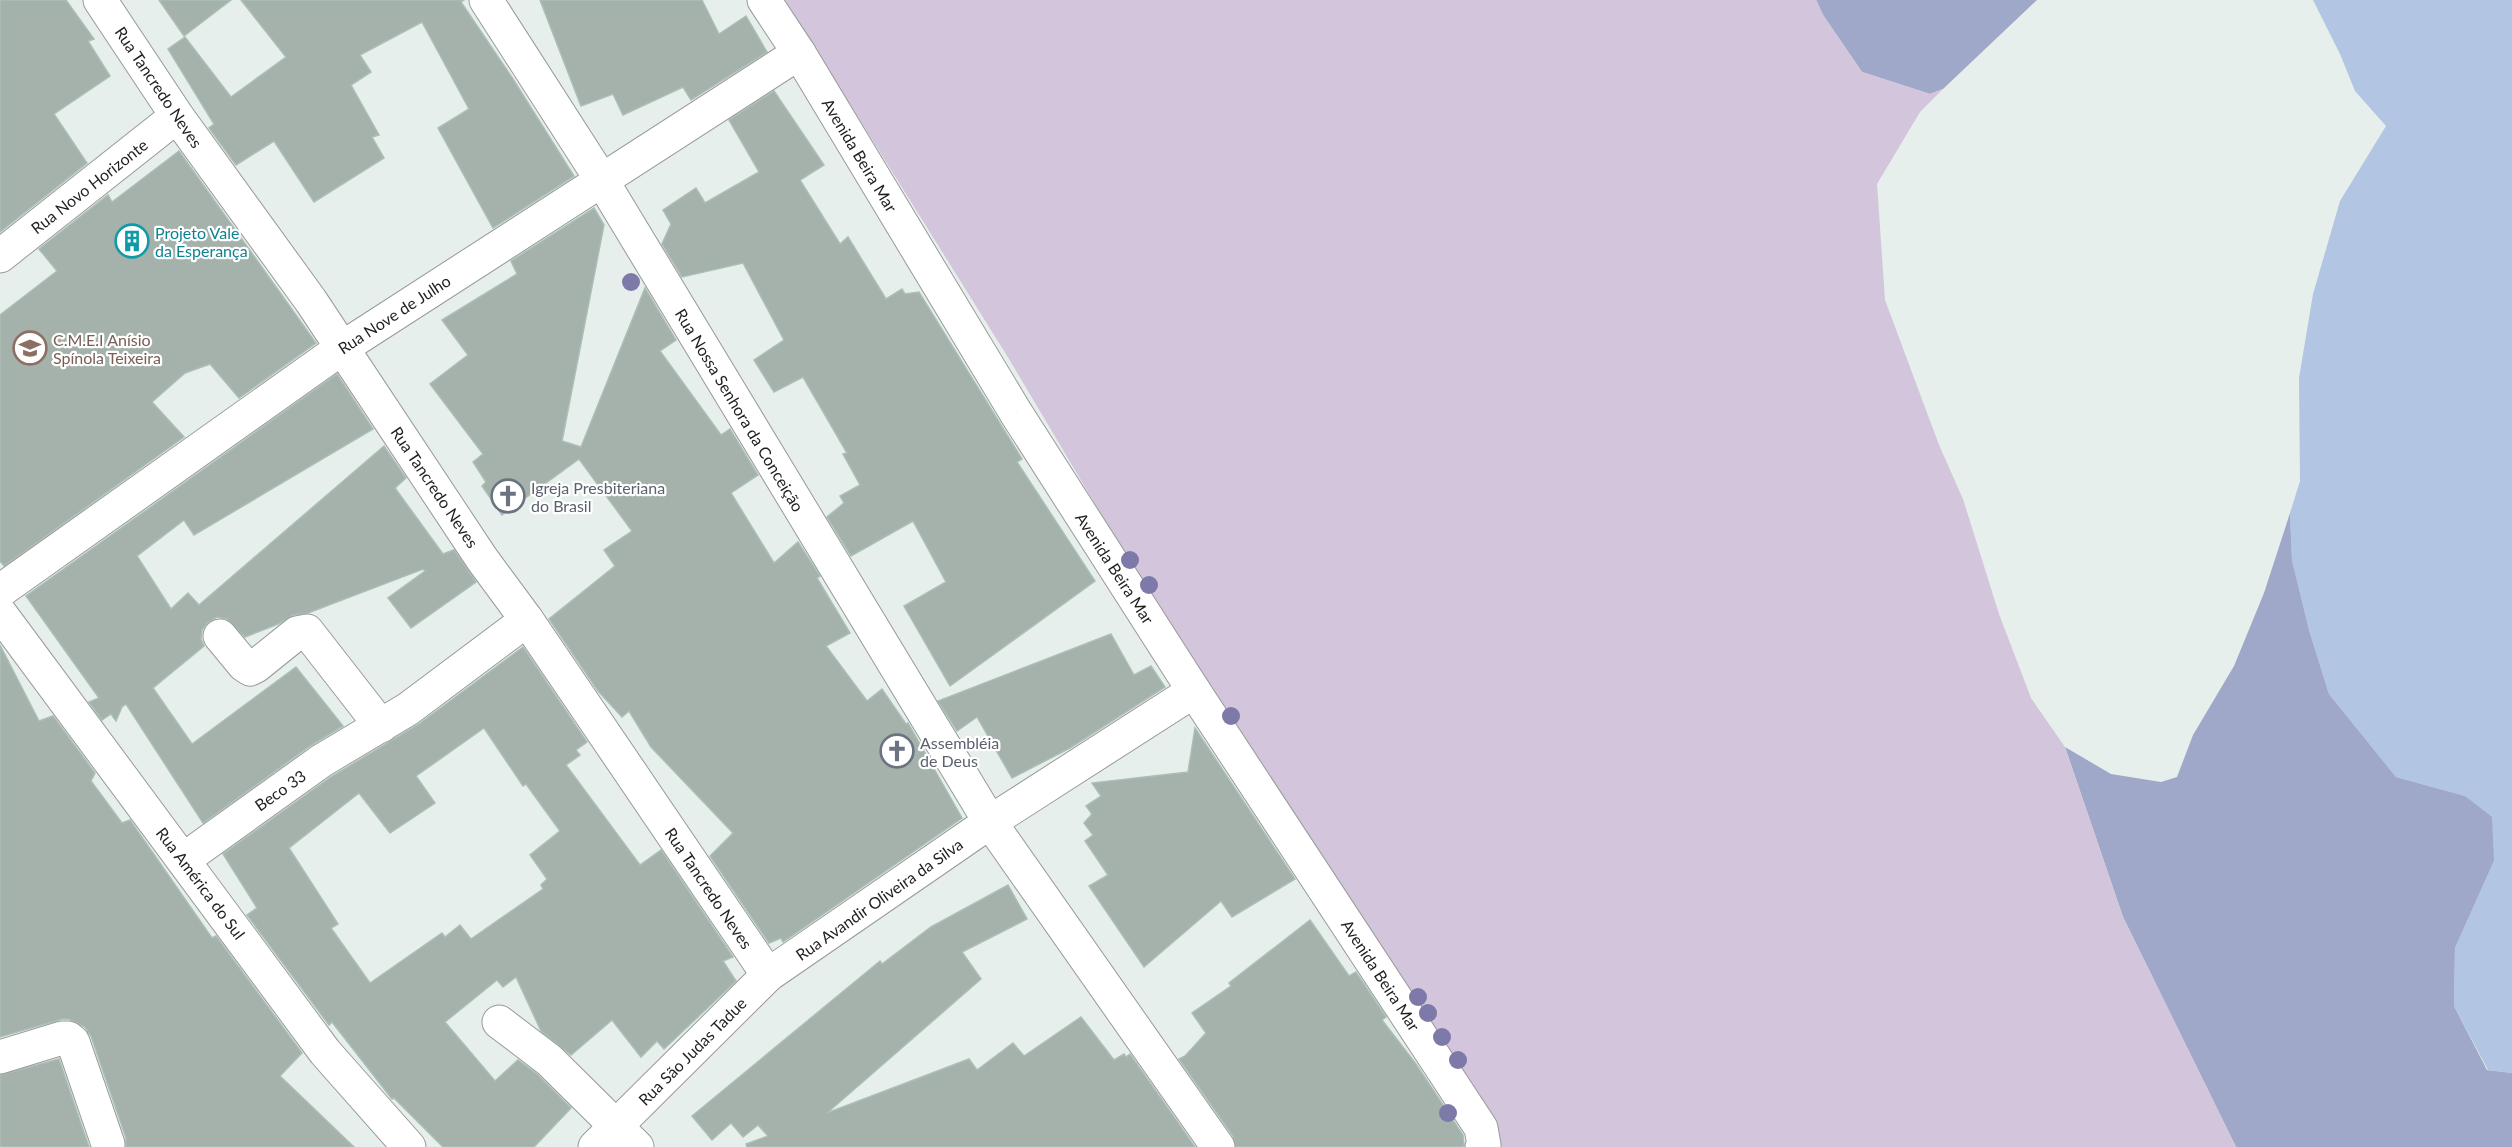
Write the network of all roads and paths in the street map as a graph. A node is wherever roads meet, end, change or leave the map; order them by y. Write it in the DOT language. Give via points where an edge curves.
graph roads {
  1 [pos="100,0"];
  2 [pos="486,0"];
  3 [pos="764,0"];
  4 [pos="799,53"];
  5 [pos="177,116"];
  6 [pos="601,179"];
  7 [pos="0,256"];
  8 [pos="342,348"];
  9 [pos="0,591"];
  10 [pos="0,613"];
  11 [pos="527,620"];
  12 [pos="220,636"];
  13 [pos="1194,691"];
  14 [pos="381,726"];
  15 [pos="990,822"];
  16 [pos="183,860"];
  17 [pos="768,975"];
  18 [pos="499,1022"];
  19 [pos="0,1057"];
  20 [pos="1482,1137"];
  21 [pos="616,1140"];
  22 [pos="108,1144"];
  23 [pos="409,1147"];
  24 [pos="1218,1147"];
  1 -- 5 [label="street, Rua Tancredo Neves"];
  2 -- 6 [label="street, Rua Nossa Senhora da Conceição"];
  3 -- 4 [label="street, Avenida Beira Mar"];
  4 -- 6 [label="street, Rua Nove de Julho"];
  4 -- 13 [label="street, Avenida Beira Mar" via="1016,413"];
  5 -- 7 [label="street, Rua Novo Horizonte"];
  5 -- 8 [label="street, Rua Tancredo Neves"];
  6 -- 8 [label="street, Rua Nove de Julho"];
  6 -- 15 [label="street, Rua Nossa Senhora da Conceição"];
  8 -- 9 [label="street, Rua Nove de Julho"];
  8 -- 11 [label="street, Rua Tancredo Neves"];
  10 -- 16 [label="street, Rua América do Sul"];
  11 -- 14 [label="street, Beco 33"];
  11 -- 17 [label="street, Rua Tancredo Neves"];
  12 -- 14 [label="street" via="250,669 297,633 307,631"];
  13 -- 15 [label="street, Rua Avandir Oliveira da Silva"];
  13 -- 20 [label="street, Avenida Beira Mar"];
  14 -- 16 [label="street, Beco 33" via="321,761"];
  15 -- 17 [label="street, Rua Avandir Oliveira da Silva"];
  15 -- 24 [label="street"];
  16 -- 23 [label="street, Rua América do Sul" via="325,1052"];
  17 -- 21 [label="street, Rua São Judas Tadue"];
  18 -- 21 [label="street" via="549,1060"];
  19 -- 22 [label="street" via="62,1038 73,1042"];
}
